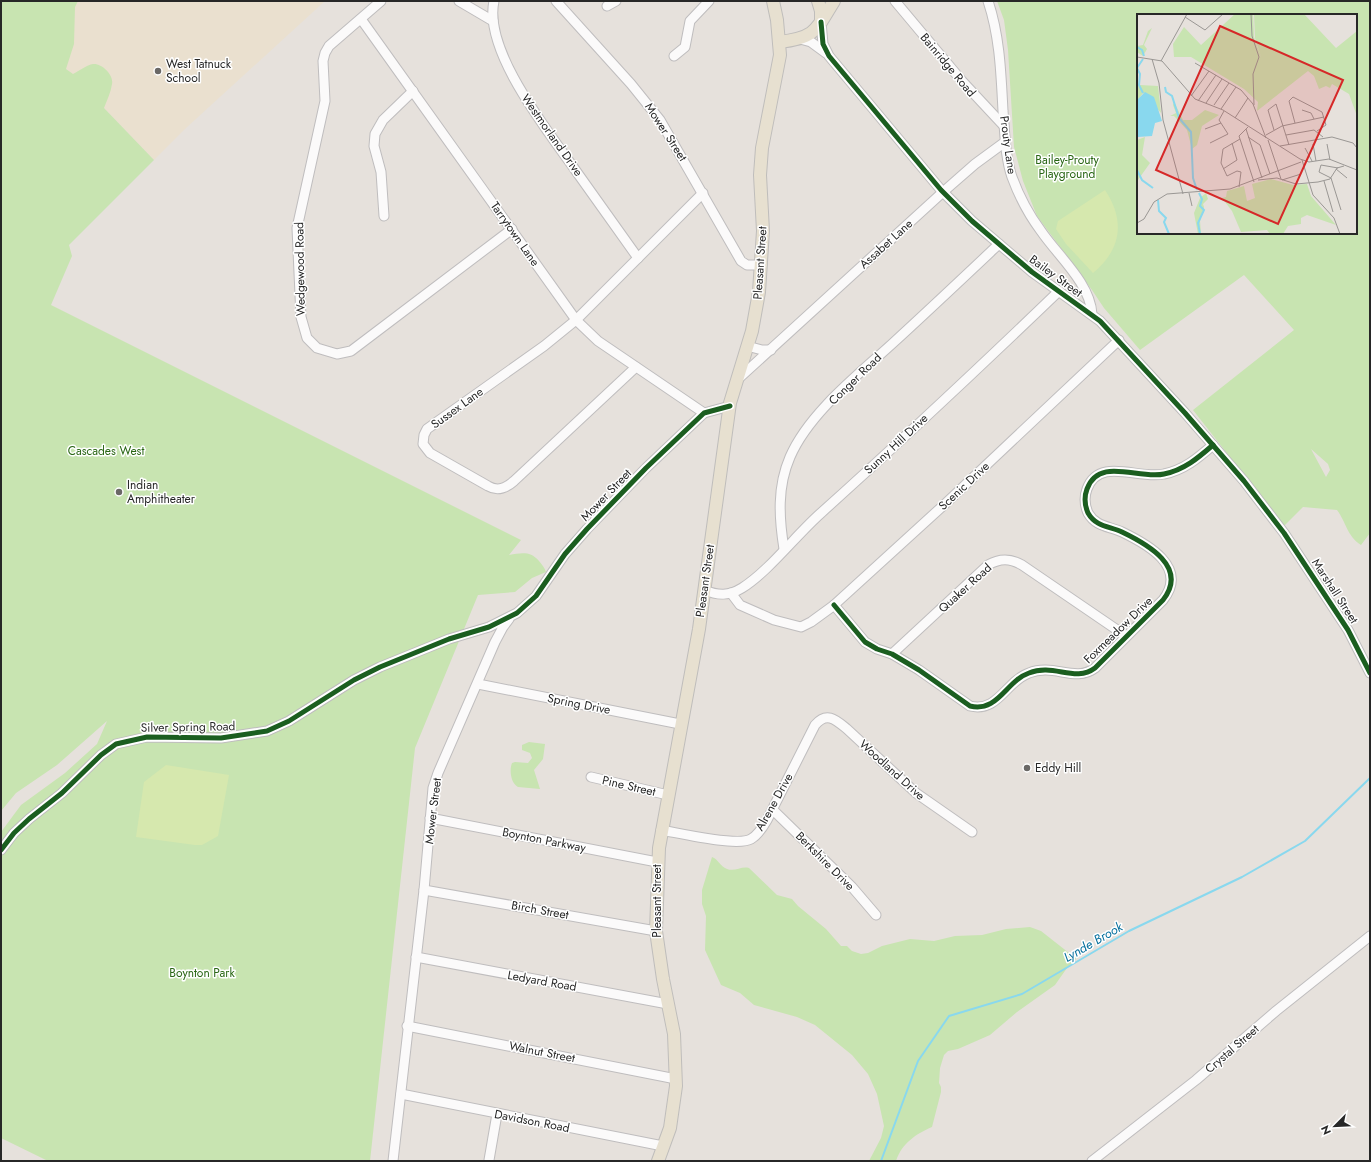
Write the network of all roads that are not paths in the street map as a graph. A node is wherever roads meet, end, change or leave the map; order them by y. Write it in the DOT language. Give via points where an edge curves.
graph roads {
  1 [pos="381,1"];
  2 [pos="459,1"];
  3 [pos="494,1"];
  4 [pos="556,1"];
  5 [pos="616,1"];
  6 [pos="709,1"];
  7 [pos="773,1"];
  8 [pos="818,1"];
  9 [pos="834,1"];
  10 [pos="895,1"];
  11 [pos="988,1"];
  12 [pos="607,6"];
  13 [pos="361,19"];
  14 [pos="493,21"];
  15 [pos="821,22"];
  16 [pos="800,40"];
  17 [pos="779,42"];
  18 [pos="827,54"];
  19 [pos="674,56"];
  20 [pos="413,91"];
  21 [pos="1004,126"];
  22 [pos="1005,142"];
  23 [pos="943,192"];
  24 [pos="703,194"];
  25 [pos="384,216"];
  26 [pos="512,229"];
  27 [pos="999,244"];
  28 [pos="638,258"];
  29 [pos="762,265"];
  30 [pos="1059,291"];
  31 [pos="1092,314"];
  32 [pos="576,320"];
  33 [pos="1119,340"];
  34 [pos="746,351"];
  35 [pos="768,352"];
  36 [pos="636,367"];
  37 [pos="736,380"];
  38 [pos="730,406"];
  39 [pos="704,413"];
  40 [pos="1213,445"];
  41 [pos="1291,543"];
  42 [pos="784,549"];
  43 [pos="705,590"];
  44 [pos="731,593"];
  45 [pos="834,605"];
  46 [pos="512,616"];
  47 [pos="1126,636"];
  48 [pos="892,654"];
  49 [pos="1370,673"];
  50 [pos="478,684"];
  51 [pos="680,724"];
  52 [pos="815,725"];
  53 [pos="591,778"];
  54 [pos="668,794"];
  55 [pos="773,810"];
  56 [pos="430,818"];
  57 [pos="662,830"];
  58 [pos="972,832"];
  59 [pos="1,850"];
  60 [pos="658,862"];
  61 [pos="424,890"];
  62 [pos="876,915"];
  63 [pos="656,931"];
  64 [pos="1370,936"];
  65 [pos="416,957"];
  66 [pos="668,1004"];
  67 [pos="407,1026"];
  68 [pos="676,1079"];
  69 [pos="401,1094"];
  70 [pos="497,1114"];
  71 [pos="663,1146"];
  72 [pos="489,1160"];
  73 [pos="393,1161"];
  74 [pos="658,1161"];
  75 [pos="1092,1161"];
  1 -- 13 [label="street, Wedgewood Road"];
  2 -- 14 [label="street"];
  3 -- 14 [label="street, Westmorland Drive"];
  4 -- 24 [label="street, Mower Street" via="655,113"];
  5 -- 12 [label="street"];
  6 -- 19 [label="street" via="690,21 685,47"];
  7 -- 17 [label="main road, Pleasant Street"];
  8 -- 15 [label="main road"];
  9 -- 15 [label="main road"];
  10 -- 21 [label="street, Bainridge Road" via="962,82"];
  11 -- 21 [label="street, Prouty Lane" via="998,38"];
  13 -- 20 [label="street, Tarrytown Lane"];
  13 -- 26 [label="street, Wedgewood Road" via="329,46 323,58 325,101 297,228 301,317 307,338 317,348 330,353 351,351"];
  14 -- 28 [label="street, Westmorland Drive" via="500,48 527,100"];
  15 -- 16 [label="main road" via="813,33"];
  15 -- 18 [label="street, Bailey Street" via="822,40"];
  16 -- 17 [label="main road, Bailey Street"];
  16 -- 18 [label="street, Bailey Street" via="811,42"];
  17 -- 29 [label="main road, Pleasant Street" via="778,69 765,122 760,174"];
  18 -- 23 [label="street, Bailey Street"];
  20 -- 25 [label="street" via="383,120 375,134 374,146 381,172"];
  20 -- 26 [label="street, Tarrytown Lane"];
  21 -- 22 [label="street, Prouty Lane"];
  22 -- 23 [label="street, Assabet Lane"];
  22 -- 31 [label="street, Prouty Lane" via="1012,177 1024,202 1040,230 1085,289"];
  23 -- 27 [label="street, Bailey Street"];
  23 -- 35 [label="street, Assabet Lane"];
  24 -- 28 [label="street, Sussex Lane"];
  24 -- 29 [label="street, Mower Street" via="740,261"];
  26 -- 32 [label="street, Tarrytown Lane"];
  27 -- 30 [label="street, Bailey Street"];
  27 -- 42 [label="street, Conger Road" via="838,395 805,430 790,458 780,495 780,528"];
  28 -- 32 [label="street, Sussex Lane"];
  29 -- 34 [label="main road, Pleasant Street" via="760,292"];
  30 -- 31 [label="street, Bailey Street"];
  30 -- 42 [label="street, Sunny Hill Drive"];
  31 -- 33 [label="street, Bailey Street"];
  32 -- 36 [label="street, Tarrytown Lane" via="598,341"];
  32 -- 36 [label="street, Sussex Lane" via="544,346 427,429 423,439 427,450 491,488 506,488"];
  33 -- 40 [label="street, Bailey Street"];
  33 -- 45 [label="street, Scenic Drive"];
  34 -- 35 [label="street"];
  34 -- 37 [label="main road, Pleasant Street"];
  35 -- 37 [label="street, Assabet Lane"];
  36 -- 39 [label="street, Tarrytown Lane"];
  37 -- 38 [label="main road, Pleasant Street"];
  38 -- 39 [label="street, Mower Street"];
  38 -- 43 [label="main road, Pleasant Street"];
  39 -- 46 [label="street, Mower Street" via="599,515 565,554 532,601"];
  40 -- 41 [label="street, Bailey Street" via="1267,509"];
  40 -- 47 [label="street, Foxmeadow Drive" via="1191,463 1172,472 1144,476 1117,470 1107,471 1089,485 1085,504 1094,520 1102,526 1125,534 1158,554 1165,561 1170,574 1170,588 1166,597"];
  41 -- 49 [label="street, Marshall Street" via="1348,630"];
  42 -- 44 [label="street, Sunny Hill Drive" via="752,580"];
  43 -- 44 [label="street" via="723,595"];
  43 -- 51 [label="main road, Pleasant Street"];
  44 -- 45 [label="street, Scenic Drive" via="740,605 774,620 796,626 804,626"];
  45 -- 48 [label="street, Foxmeadow Drive" via="866,642"];
  46 -- 50 [label="street, Mower Street" via="503,626 495,642"];
  46 -- 59 [label="street, Silver Spring Road" via="380,667 354,680 289,721 267,731 221,738 147,737 116,744 28,819"];
  47 -- 48 [label="street, Foxmeadow Drive" via="1088,672 1076,675 1049,669 1029,673 1012,682 994,702 980,707 964,703 929,676"];
  47 -- 48 [label="street, Quaker Road" via="1022,565 1007,559 988,565"];
  50 -- 51 [label="street, Spring Drive"];
  50 -- 56 [label="street, Mower Street" via="438,773 433,788"];
  51 -- 54 [label="main road, Pleasant Street"];
  52 -- 55 [label="street, Alrene Drive"];
  52 -- 58 [label="street, Woodland Drive" via="823,718 836,720 916,793"];
  53 -- 54 [label="street, Pine Street"];
  54 -- 57 [label="main road, Pleasant Street"];
  55 -- 57 [label="street, Alrene Drive" via="758,832 744,842"];
  55 -- 62 [label="street, Berkshire Drive" via="852,887"];
  56 -- 60 [label="street, Boynton Parkway"];
  56 -- 61 [label="street, Mower Street"];
  57 -- 60 [label="main road, Pleasant Street"];
  60 -- 63 [label="main road, Pleasant Street"];
  61 -- 63 [label="street, Birch Street"];
  61 -- 65 [label="street, Mower Street"];
  63 -- 66 [label="main road, Pleasant Street"];
  64 -- 75 [label="street, Crystal Street" via="1276,1011 1196,1080"];
  65 -- 66 [label="street, Ledyard Road"];
  65 -- 67 [label="street, Mower Street"];
  66 -- 68 [label="main road, Pleasant Street" via="674,1034"];
  67 -- 68 [label="street, Walnut Street"];
  67 -- 69 [label="street, Mower Street"];
  68 -- 71 [label="main road, Pleasant Street" via="674,1106"];
  69 -- 70 [label="street, Davidson Road"];
  69 -- 73 [label="street, Mower Street"];
  70 -- 71 [label="street, Davidson Road"];
  70 -- 72 [label="street"];
  71 -- 74 [label="main road, Pleasant Street"];
}
